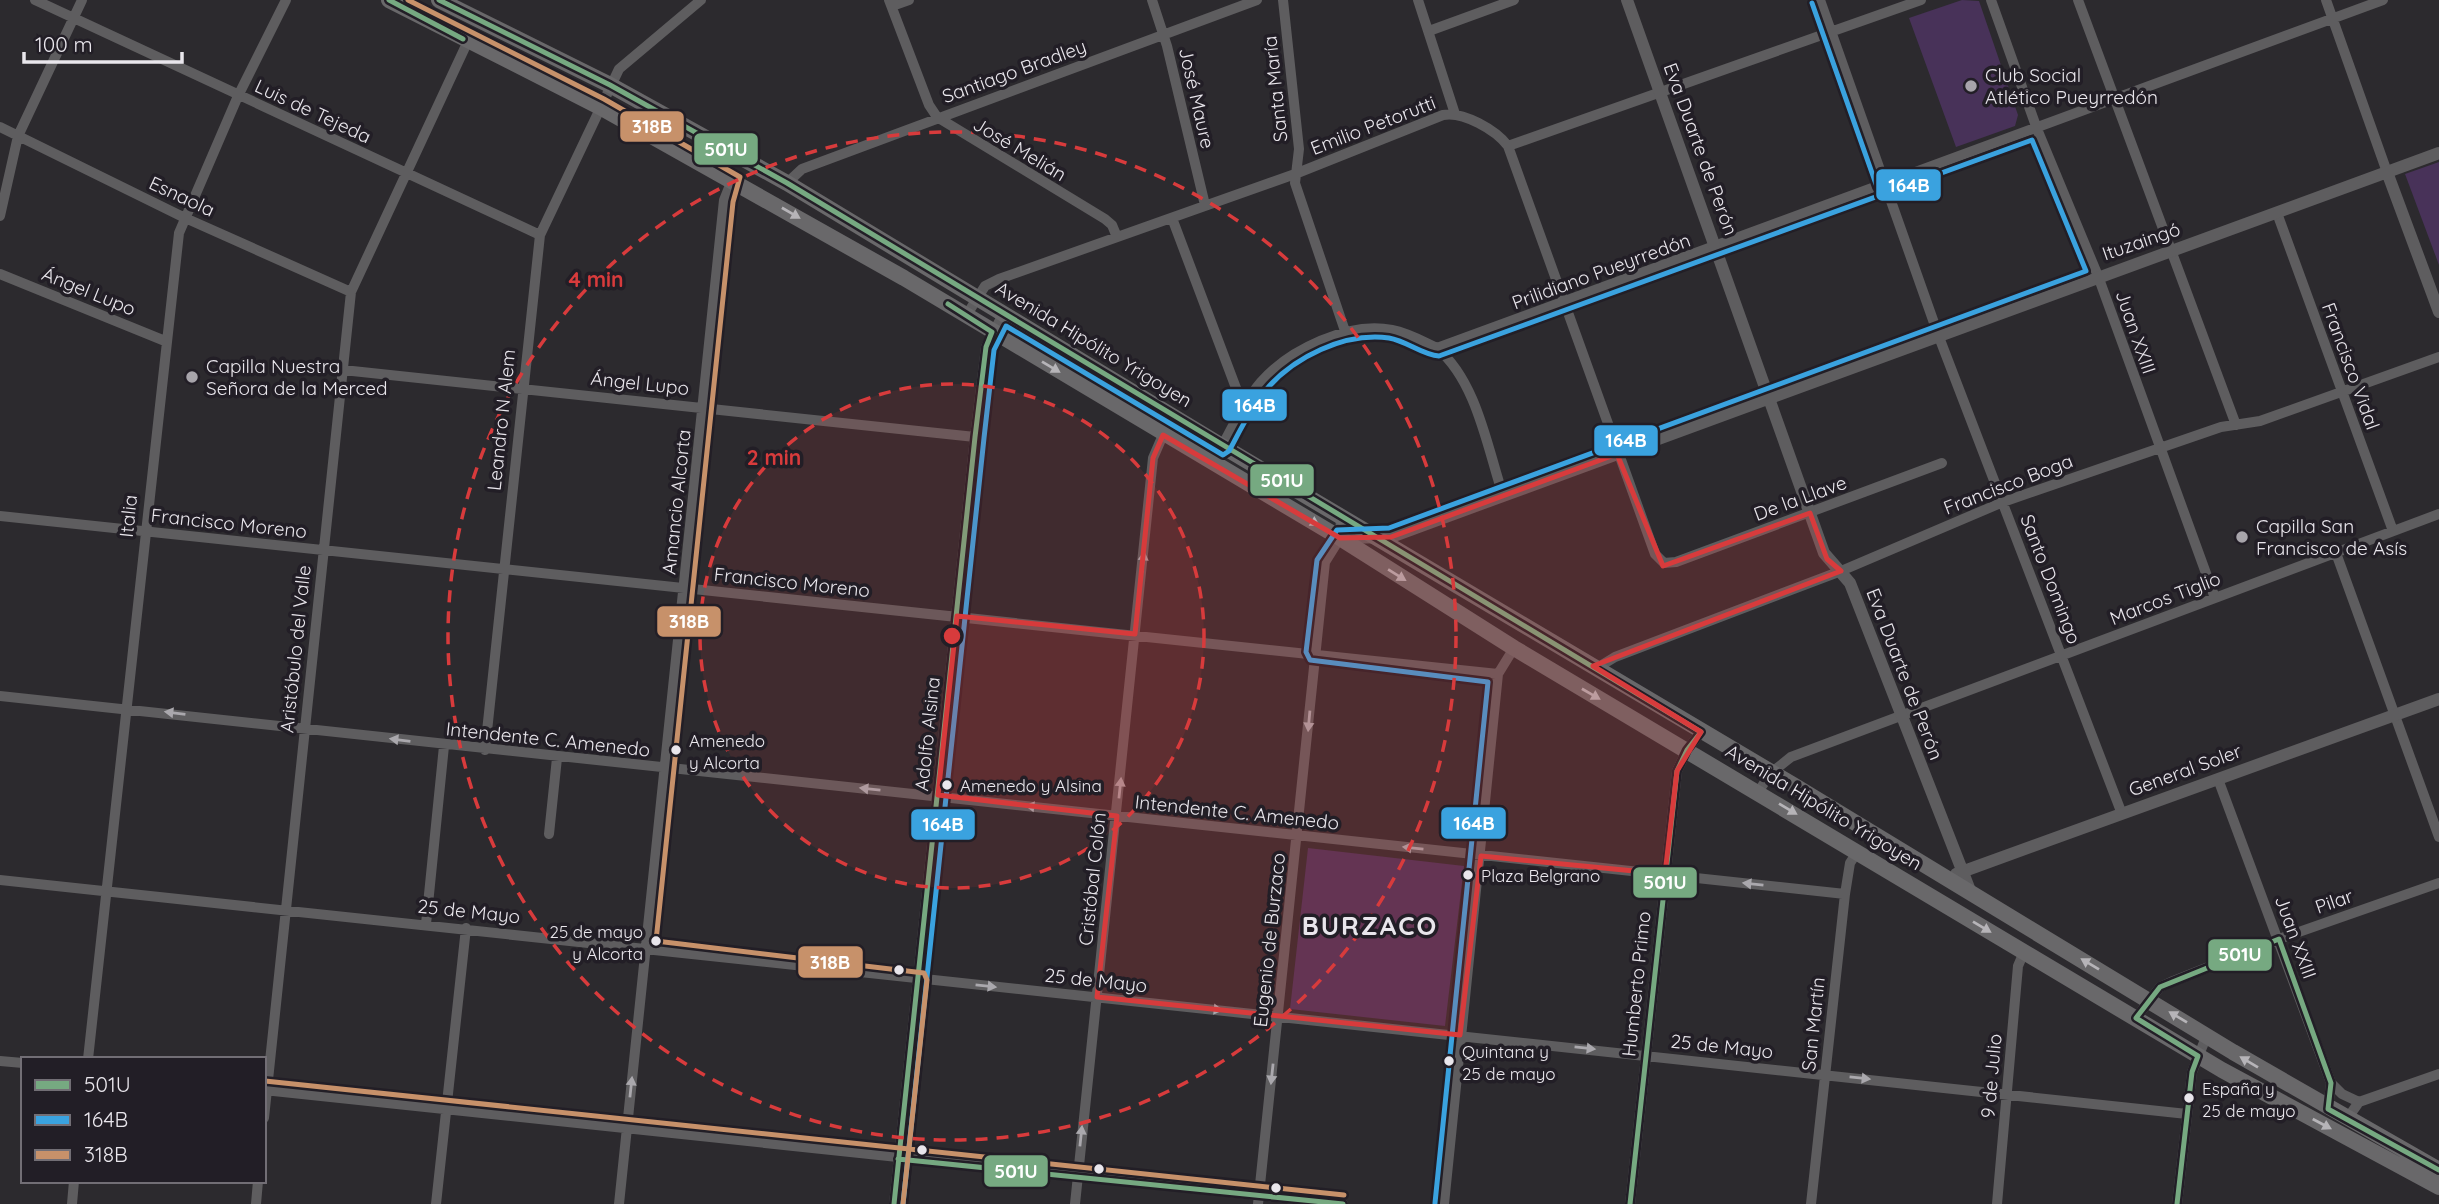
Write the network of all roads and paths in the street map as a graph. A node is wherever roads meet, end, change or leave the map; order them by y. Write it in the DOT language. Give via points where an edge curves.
graph roads {
  1 [pos="35,0"];
  2 [pos="82,0"];
  3 [pos="286,0"];
  4 [pos="389,0"];
  5 [pos="439,0"];
  6 [pos="701,0"];
  7 [pos="909,0"];
  8 [pos="1152,0"];
  9 [pos="1257,0"];
  10 [pos="1283,0"];
  11 [pos="1418,0"];
  12 [pos="1514,0"];
  13 [pos="1627,0"];
  14 [pos="1819,0"];
  15 [pos="1921,0"];
  16 [pos="1991,0"];
  17 [pos="2078,0"];
  18 [pos="2326,0"];
  19 [pos="2383,0"];
  20 [pos="891,3"];
  21 [pos="73,18"];
  22 [pos="2333,18"];
  23 [pos="1429,31"];
  24 [pos="1831,33"];
  25 [pos="1163,35"];
  26 [pos="468,41"];
  27 [pos="610,85"];
  28 [pos="1661,92"];
  29 [pos="238,96"];
  30 [pos="2113,100"];
  31 [pos="600,107"];
  32 [pos="1455,114"];
  33 [pos="937,117"];
  34 [pos="0,127"];
  35 [pos="2037,129"];
  36 [pos="18,136"];
  37 [pos="1508,146"];
  38 [pos="2439,153"];
  39 [pos="2387,173"];
  40 [pos="407,174"];
  41 [pos="1295,174"];
  42 [pos="732,180"];
  43 [pos="787,183"];
  44 [pos="1885,184"];
  45 [pos="1205,205"];
  46 [pos="2277,213"];
  47 [pos="0,216"];
  48 [pos="183,217"];
  49 [pos="1172,218"];
  50 [pos="540,235"];
  51 [pos="1117,237"];
  52 [pos="1716,248"];
  53 [pos="2172,251"];
  54 [pos="0,274"];
  55 [pos="2098,276"];
  56 [pos="351,292"];
  57 [pos="977,297"];
  58 [pos="1564,303"];
  59 [pos="2439,313"];
  60 [pos="1003,314"];
  61 [pos="966,316"];
  62 [pos="992,332"];
  63 [pos="1346,334"];
  64 [pos="1939,337"];
  65 [pos="165,341"];
  66 [pos="1437,348"];
  67 [pos="2439,357"];
  68 [pos="343,370"];
  69 [pos="523,388"];
  70 [pos="2342,392"];
  71 [pos="1770,399"];
  72 [pos="1245,403"];
  73 [pos="703,407"];
  74 [pos="2236,425"];
  75 [pos="1163,435"];
  76 [pos="975,437"];
  77 [pos="1222,446"];
  78 [pos="2159,449"];
  79 [pos="1617,454"];
  80 [pos="1942,463"];
  81 [pos="1503,495"];
  82 [pos="2003,502"];
  83 [pos="1810,513"];
  84 [pos="2439,514"];
  85 [pos="0,516"];
  86 [pos="1341,517"];
  87 [pos="144,531"];
  88 [pos="2393,531"];
  89 [pos="1340,538"];
  90 [pos="1380,539"];
  91 [pos="323,550"];
  92 [pos="2336,553"];
  93 [pos="502,569"];
  94 [pos="1841,571"];
  95 [pos="684,589"];
  96 [pos="2215,598"];
  97 [pos="957,617"];
  98 [pos="1135,634"];
  99 [pos="1514,648"];
  100 [pos="1315,653"];
  101 [pos="2062,656"];
  102 [pos="1597,668"];
  103 [pos="1498,674"];
  104 [pos="0,696"];
  105 [pos="2439,699"];
  106 [pos="125,708"];
  107 [pos="1899,716"];
  108 [pos="2393,716"];
  109 [pos="304,729"];
  110 [pos="1701,732"];
  111 [pos="444,746"];
  112 [pos="485,750"];
  113 [pos="1687,750"];
  114 [pos="557,758"];
  115 [pos="664,768"];
  116 [pos="1771,773"];
  117 [pos="2218,779"];
  118 [pos="1758,792"];
  119 [pos="938,796"];
  120 [pos="2122,814"];
  121 [pos="1117,816"];
  122 [pos="549,834"];
  123 [pos="1298,836"];
  124 [pos="2439,837"];
  125 [pos="1858,851"];
  126 [pos="1480,856"];
  127 [pos="1962,871"];
  128 [pos="1665,874"];
  129 [pos="1945,878"];
  130 [pos="0,880"];
  131 [pos="2439,883"];
  132 [pos="107,889"];
  133 [pos="1971,893"];
  134 [pos="1845,894"];
  135 [pos="285,909"];
  136 [pos="426,924"];
  137 [pos="467,928"];
  138 [pos="2279,939"];
  139 [pos="646,949"];
  140 [pos="2024,952"];
  141 [pos="918,979"];
  142 [pos="1097,997"];
  143 [pos="2148,999"];
  144 [pos="1279,1016"];
  145 [pos="2136,1018"];
  146 [pos="1460,1035"];
  147 [pos="2207,1035"];
  148 [pos="1646,1055"];
  149 [pos="2198,1056"];
  150 [pos="88,1057"];
  151 [pos="0,1061"];
  152 [pos="21,1063"];
  153 [pos="1825,1074"];
  154 [pos="2439,1074"];
  155 [pos="2331,1083"];
  156 [pos="266,1090"];
  157 [pos="2008,1093"];
  158 [pos="2359,1102"];
  159 [pos="445,1109"];
  160 [pos="2328,1109"];
  161 [pos="2188,1114"];
  162 [pos="2347,1119"];
  163 [pos="627,1130"];
  164 [pos="898,1159"];
  165 [pos="2439,1170"];
  166 [pos="1077,1175"];
  167 [pos="74,1183"];
  168 [pos="258,1183"];
  169 [pos="2439,1187"];
  170 [pos="1258,1199"];
  171 [pos="72,1204"];
  172 [pos="256,1204"];
  173 [pos="436,1204"];
  174 [pos="619,1204"];
  175 [pos="894,1204"];
  176 [pos="1075,1204"];
  177 [pos="1343,1204"];
  178 [pos="1444,1204"];
  179 [pos="1630,1204"];
  180 [pos="1811,1204"];
  181 [pos="1997,1204"];
  182 [pos="2177,1204"];
  1 -- 21 [label="street, Luis de Tejeda"];
  2 -- 21 [label="street"];
  3 -- 29 [label="street, Italia"];
  4 -- 26 [label="main road, Avenida Hipólito Yrigoyen"];
  5 -- 27 [label="main road, Avenida Hipólito Yrigoyen"];
  6 -- 27 [label="street, Leandro N Alem" via="626,60"];
  7 -- 20 [label="street"];
  8 -- 25 [label="street, José Maure"];
  9 -- 25 [label="street, Santiago Bradley"];
  10 -- 41 [label="street, Santa María" via="1300,149"];
  11 -- 23 [label="street"];
  12 -- 23 [label="street"];
  13 -- 28 [label="street, Eva Duarte de Perón"];
  14 -- 24 [label="street, Santo Domingo"];
  15 -- 24 [label="street"];
  16 -- 35 [label="street, Juan XXIII"];
  17 -- 30 [label="street"];
  18 -- 22 [label="street"];
  19 -- 22 [label="street, Prilidiano Pueyrredón"];
  20 -- 33 [label="street"];
  21 -- 29 [label="street, Luis de Tejeda"];
  21 -- 36 [label="street"];
  22 -- 30 [label="street, Prilidiano Pueyrredón"];
  22 -- 39 [label="street"];
  23 -- 32 [label="street"];
  24 -- 28 [label="street"];
  24 -- 44 [label="street, Santo Domingo"];
  25 -- 33 [label="street, Santiago Bradley"];
  25 -- 45 [label="street, José Maure"];
  26 -- 31 [label="main road, Avenida Hipólito Yrigoyen"];
  26 -- 40 [label="street, Aristóbulo del Valle"];
  27 -- 31 [label="street, Leandro N Alem"];
  27 -- 43 [label="main road, Avenida Hipólito Yrigoyen"];
  28 -- 37 [label="street"];
  28 -- 52 [label="street, Eva Duarte de Perón"];
  29 -- 40 [label="street, Luis de Tejeda"];
  29 -- 48 [label="street, Italia"];
  30 -- 35 [label="street, Prilidiano Pueyrredón"];
  30 -- 53 [label="street"];
  31 -- 42 [label="main road, Avenida Hipólito Yrigoyen"];
  31 -- 50 [label="street, Leandro N Alem"];
  32 -- 37 [label="street, Emilio Petorutti"];
  32 -- 41 [label="street, Emilio Petorutti"];
  33 -- 43 [label="street, Santiago Bradley" via="802,169"];
  33 -- 51 [label="street, José Melián" via="1105,219"];
  34 -- 36 [label="street, Esnaola"];
  35 -- 44 [label="street, Prilidiano Pueyrredón"];
  35 -- 55 [label="street, Juan XXIII"];
  36 -- 47 [label="street"];
  36 -- 48 [label="street, Esnaola"];
  37 -- 58 [label="street"];
  38 -- 39 [label="street, Ituzaingó"];
  39 -- 46 [label="street, Ituzaingó"];
  39 -- 59 [label="street"];
  40 -- 50 [label="street, Luis de Tejeda"];
  40 -- 56 [label="street, Aristóbulo del Valle"];
  41 -- 45 [label="street, Emilio Petorutti"];
  41 -- 63 [label="street, Santa María" via="1296,191"];
  42 -- 61 [label="main road, Avenida Hipólito Yrigoyen, one-way"];
  42 -- 73 [label="street, Amancio Alcorta" via="724,200"];
  43 -- 57 [label="main road, Avenida Hipólito Yrigoyen"];
  44 -- 52 [label="street, Prilidiano Pueyrredón"];
  44 -- 64 [label="street, Santo Domingo"];
  45 -- 49 [label="street, Emilio Petorutti"];
  46 -- 53 [label="street, Ituzaingó"];
  46 -- 70 [label="street, Francisco Vidal"];
  48 -- 56 [label="street, Esnaola"];
  48 -- 65 [label="street, Italia"];
  49 -- 51 [label="street, Emilio Petorutti"];
  49 -- 72 [label="street"];
  50 -- 69 [label="street, Leandro N Alem"];
  51 -- 57 [label="street, Emilio Petorutti" via="999,279"];
  52 -- 58 [label="street, Prilidiano Pueyrredón"];
  52 -- 71 [label="street, Eva Duarte de Perón"];
  53 -- 55 [label="street, Ituzaingó"];
  53 -- 74 [label="street"];
  54 -- 65 [label="street, Ángel Lupo"];
  55 -- 64 [label="street, Ituzaingó"];
  55 -- 78 [label="street, Juan XXIII"];
  56 -- 68 [label="street, Aristóbulo del Valle"];
  57 -- 60 [label="main road, Avenida Hipólito Yrigoyen"];
  57 -- 61 [label="street, Emilio Petorutti"];
  58 -- 66 [label="street, Prilidiano Pueyrredón"];
  58 -- 79 [label="street"];
  60 -- 62 [label="street, Adolfo Alsina"];
  60 -- 77 [label="main road, Avenida Hipólito Yrigoyen"];
  61 -- 62 [label="main road, Avenida Hipólito Yrigoyen"];
  62 -- 75 [label="main road, Avenida Hipólito Yrigoyen, one-way"];
  62 -- 76 [label="street, Adolfo Alsina" via="986,347"];
  63 -- 66 [label="street" via="1390,330"];
  63 -- 72 [label="street" via="1289,359 1273,370"];
  64 -- 71 [label="street, Ituzaingó"];
  64 -- 82 [label="street, Santo Domingo"];
  65 -- 87 [label="street, Italia"];
  66 -- 81 [label="street" via="1457,370 1470,396"];
  67 -- 70 [label="street, Francisco Boga"];
  68 -- 69 [label="street, Ángel Lupo"];
  68 -- 91 [label="street, Aristóbulo del Valle"];
  69 -- 73 [label="street, Ángel Lupo"];
  69 -- 93 [label="street, Leandro N Alem"];
  70 -- 74 [label="street, Francisco Boga"];
  70 -- 88 [label="street, Francisco Vidal"];
  71 -- 79 [label="street, Ituzaingó"];
  71 -- 83 [label="street, Eva Duarte de Perón"];
  72 -- 77 [label="street"];
  73 -- 76 [label="street, Ángel Lupo"];
  73 -- 95 [label="street, Amancio Alcorta"];
  74 -- 78 [label="street, Francisco Boga"];
  75 -- 89 [label="main road, Avenida Hipólito Yrigoyen, one-way"];
  98 -- 75 [label="street, Cristóbal Colón, one-way" via="1153,458"];
  76 -- 97 [label="street, Adolfo Alsina"];
  77 -- 86 [label="main road, Avenida Hipólito Yrigoyen"];
  78 -- 82 [label="street, Francisco Boga"];
  78 -- 96 [label="street, Juan XXIII"];
  79 -- 81 [label="street, Ituzaingó"];
  79 -- 83 [label="street, De la Llave" via="1664,564"];
  80 -- 83 [label="street, De la Llave"];
  81 -- 90 [label="street, Ituzaingó"];
  82 -- 94 [label="street, Francisco Boga"];
  82 -- 101 [label="street, Santo Domingo"];
  83 -- 94 [label="street, Eva Duarte de Perón" via="1827,559"];
  84 -- 88 [label="street, Marcos Tiglio"];
  85 -- 87 [label="street, Francisco Moreno"];
  86 -- 89 [label="street, Eugenio de Burzaco"];
  86 -- 90 [label="main road, Avenida Hipólito Yrigoyen"];
  87 -- 91 [label="street, Francisco Moreno"];
  87 -- 106 [label="street, Italia"];
  88 -- 92 [label="street, Marcos Tiglio"];
  89 -- 90 [label="street, Ituzaingó"];
  89 -- 99 [label="main road, Avenida Hipólito Yrigoyen, one-way"];
  89 -- 100 [label="street, Eugenio de Burzaco" via="1325,562"];
  90 -- 102 [label="main road, Avenida Hipólito Yrigoyen"];
  91 -- 93 [label="street, Francisco Moreno"];
  91 -- 109 [label="street, Aristóbulo del Valle"];
  92 -- 96 [label="street, Marcos Tiglio"];
  92 -- 108 [label="street"];
  93 -- 95 [label="street, Francisco Moreno"];
  93 -- 112 [label="street, Leandro N Alem"];
  94 -- 102 [label="street, Francisco Boga" via="1615,657"];
  94 -- 107 [label="street, Eva Duarte de Perón" via="1850,583"];
  95 -- 97 [label="street, Francisco Moreno"];
  95 -- 115 [label="street, Amancio Alcorta"];
  96 -- 101 [label="street, Marcos Tiglio"];
  97 -- 98 [label="street, Francisco Moreno"];
  97 -- 119 [label="street, Adolfo Alsina"];
  98 -- 100 [label="street, Francisco Moreno"];
  121 -- 98 [label="street, Cristóbal Colón, one-way"];
  99 -- 103 [label="street"];
  99 -- 113 [label="main road, Avenida Hipólito Yrigoyen, one-way"];
  100 -- 103 [label="street, Francisco Moreno"];
  100 -- 123 [label="street, Eugenio de Burzaco, one-way"];
  101 -- 107 [label="street, Marcos Tiglio"];
  101 -- 120 [label="street, Santo Domingo"];
  102 -- 110 [label="main road, Avenida Hipólito Yrigoyen"];
  103 -- 126 [label="street"];
  104 -- 106 [label="street, Intendente C. Amenedo"];
  105 -- 108 [label="street, General Soler"];
  109 -- 106 [label="street, Intendente C. Amenedo, one-way"];
  106 -- 132 [label="street, Italia"];
  107 -- 116 [label="street, Marcos Tiglio" via="1791,757"];
  107 -- 127 [label="street, Eva Duarte de Perón"];
  108 -- 117 [label="street, General Soler"];
  108 -- 124 [label="street"];
  111 -- 109 [label="street, Intendente C. Amenedo, one-way"];
  109 -- 135 [label="street, Aristóbulo del Valle"];
  110 -- 113 [label="street, Humberto Primo"];
  110 -- 116 [label="main road, Avenida Hipólito Yrigoyen"];
  111 -- 112 [label="street, Intendente C. Amenedo"];
  111 -- 136 [label="street"];
  112 -- 114 [label="street, Intendente C. Amenedo"];
  113 -- 118 [label="main road, Avenida Hipólito Yrigoyen"];
  113 -- 128 [label="street, Humberto Primo" via="1677,771"];
  114 -- 115 [label="street, Intendente C. Amenedo"];
  114 -- 122 [label="street"];
  119 -- 115 [label="street, Intendente C. Amenedo, one-way"];
  115 -- 139 [label="street, Amancio Alcorta"];
  116 -- 118 [label="street, Marcos Tiglio"];
  116 -- 129 [label="main road, Avenida Hipólito Yrigoyen"];
  117 -- 120 [label="street, General Soler"];
  117 -- 138 [label="street, Juan XXIII"];
  118 -- 125 [label="main road, Avenida Hipólito Yrigoyen, one-way"];
  121 -- 119 [label="street, Intendente C. Amenedo, one-way"];
  119 -- 141 [label="street, Adolfo Alsina"];
  120 -- 127 [label="street, General Soler"];
  121 -- 123 [label="street, Intendente C. Amenedo"];
  121 -- 142 [label="street, Cristóbal Colón"];
  126 -- 123 [label="street, Intendente C. Amenedo, one-way"];
  123 -- 144 [label="street, Eugenio de Burzaco"];
  125 -- 134 [label="street, San Martín" via="1850,863"];
  125 -- 140 [label="main road, Avenida Hipólito Yrigoyen, one-way"];
  126 -- 128 [label="street, Intendente C. Amenedo"];
  126 -- 146 [label="street"];
  127 -- 129 [label="street, General Soler"];
  127 -- 133 [label="street, Eva Duarte de Perón"];
  134 -- 128 [label="street, Intendente C. Amenedo, one-way"];
  128 -- 148 [label="street, Humberto Primo"];
  129 -- 133 [label="main road, Avenida Hipólito Yrigoyen"];
  130 -- 132 [label="street, 25 de Mayo"];
  131 -- 138 [label="street, Pilar"];
  132 -- 135 [label="street, 25 de Mayo"];
  132 -- 150 [label="street, Italia"];
  143 -- 133 [label="main road, Avenida Hipólito Yrigoyen, one-way"];
  134 -- 153 [label="street, San Martín"];
  135 -- 136 [label="street, 25 de Mayo"];
  135 -- 156 [label="street, Aristóbulo del Valle"];
  136 -- 137 [label="street, 25 de Mayo"];
  137 -- 139 [label="street, 25 de Mayo"];
  137 -- 159 [label="street"];
  138 -- 143 [label="street, Pilar" via="2171,982"];
  138 -- 155 [label="street, Juan XXIII"];
  139 -- 141 [label="street, 25 de Mayo"];
  163 -- 139 [label="street, Amancio Alcorta, one-way"];
  140 -- 145 [label="main road, Avenida Hipólito Yrigoyen"];
  140 -- 157 [label="street, 9 de Julio" via="2018,966"];
  141 -- 142 [label="street, 25 de Mayo, one-way"];
  141 -- 164 [label="street, Adolfo Alsina"];
  142 -- 144 [label="street, 25 de Mayo, one-way"];
  166 -- 142 [label="street, Cristóbal Colón, one-way"];
  143 -- 145 [label="street, Pilar"];
  147 -- 143 [label="main road, Avenida Hipólito Yrigoyen, one-way"];
  144 -- 146 [label="street, 25 de Mayo"];
  144 -- 170 [label="street, Eugenio de Burzaco, one-way"];
  145 -- 149 [label="main road, Avenida Hipólito Yrigoyen"];
  146 -- 148 [label="street, 25 de Mayo, one-way"];
  146 -- 178 [label="street"];
  147 -- 149 [label="street"];
  160 -- 147 [label="main road, Avenida Hipólito Yrigoyen, one-way"];
  148 -- 153 [label="street, 25 de Mayo"];
  148 -- 179 [label="street, Humberto Primo"];
  149 -- 161 [label="street"];
  149 -- 169 [label="main road, Avenida Hipólito Yrigoyen, one-way"];
  151 -- 152 [label="street"];
  153 -- 157 [label="street, 25 de Mayo, one-way"];
  153 -- 180 [label="street, San Martín"];
  154 -- 158 [label="street"];
  155 -- 158 [label="street"];
  155 -- 160 [label="street, Juan XXIII"];
  156 -- 159 [label="street"];
  157 -- 161 [label="street, 25 de Mayo"];
  157 -- 181 [label="street, 9 de Julio"];
  158 -- 162 [label="street"];
  159 -- 163 [label="street"];
  159 -- 173 [label="street"];
  160 -- 162 [label="main road, Avenida Hipólito Yrigoyen"];
  161 -- 182 [label="street"];
  162 -- 165 [label="main road, Avenida Hipólito Yrigoyen"];
  163 -- 164 [label="street"];
  163 -- 174 [label="street, Amancio Alcorta"];
  164 -- 166 [label="street"];
  164 -- 175 [label="street, Adolfo Alsina"];
  166 -- 170 [label="street"];
  166 -- 176 [label="street, Cristóbal Colón"];
  167 -- 171 [label="street"];
  168 -- 172 [label="street"];
  170 -- 177 [label="street"];
}
